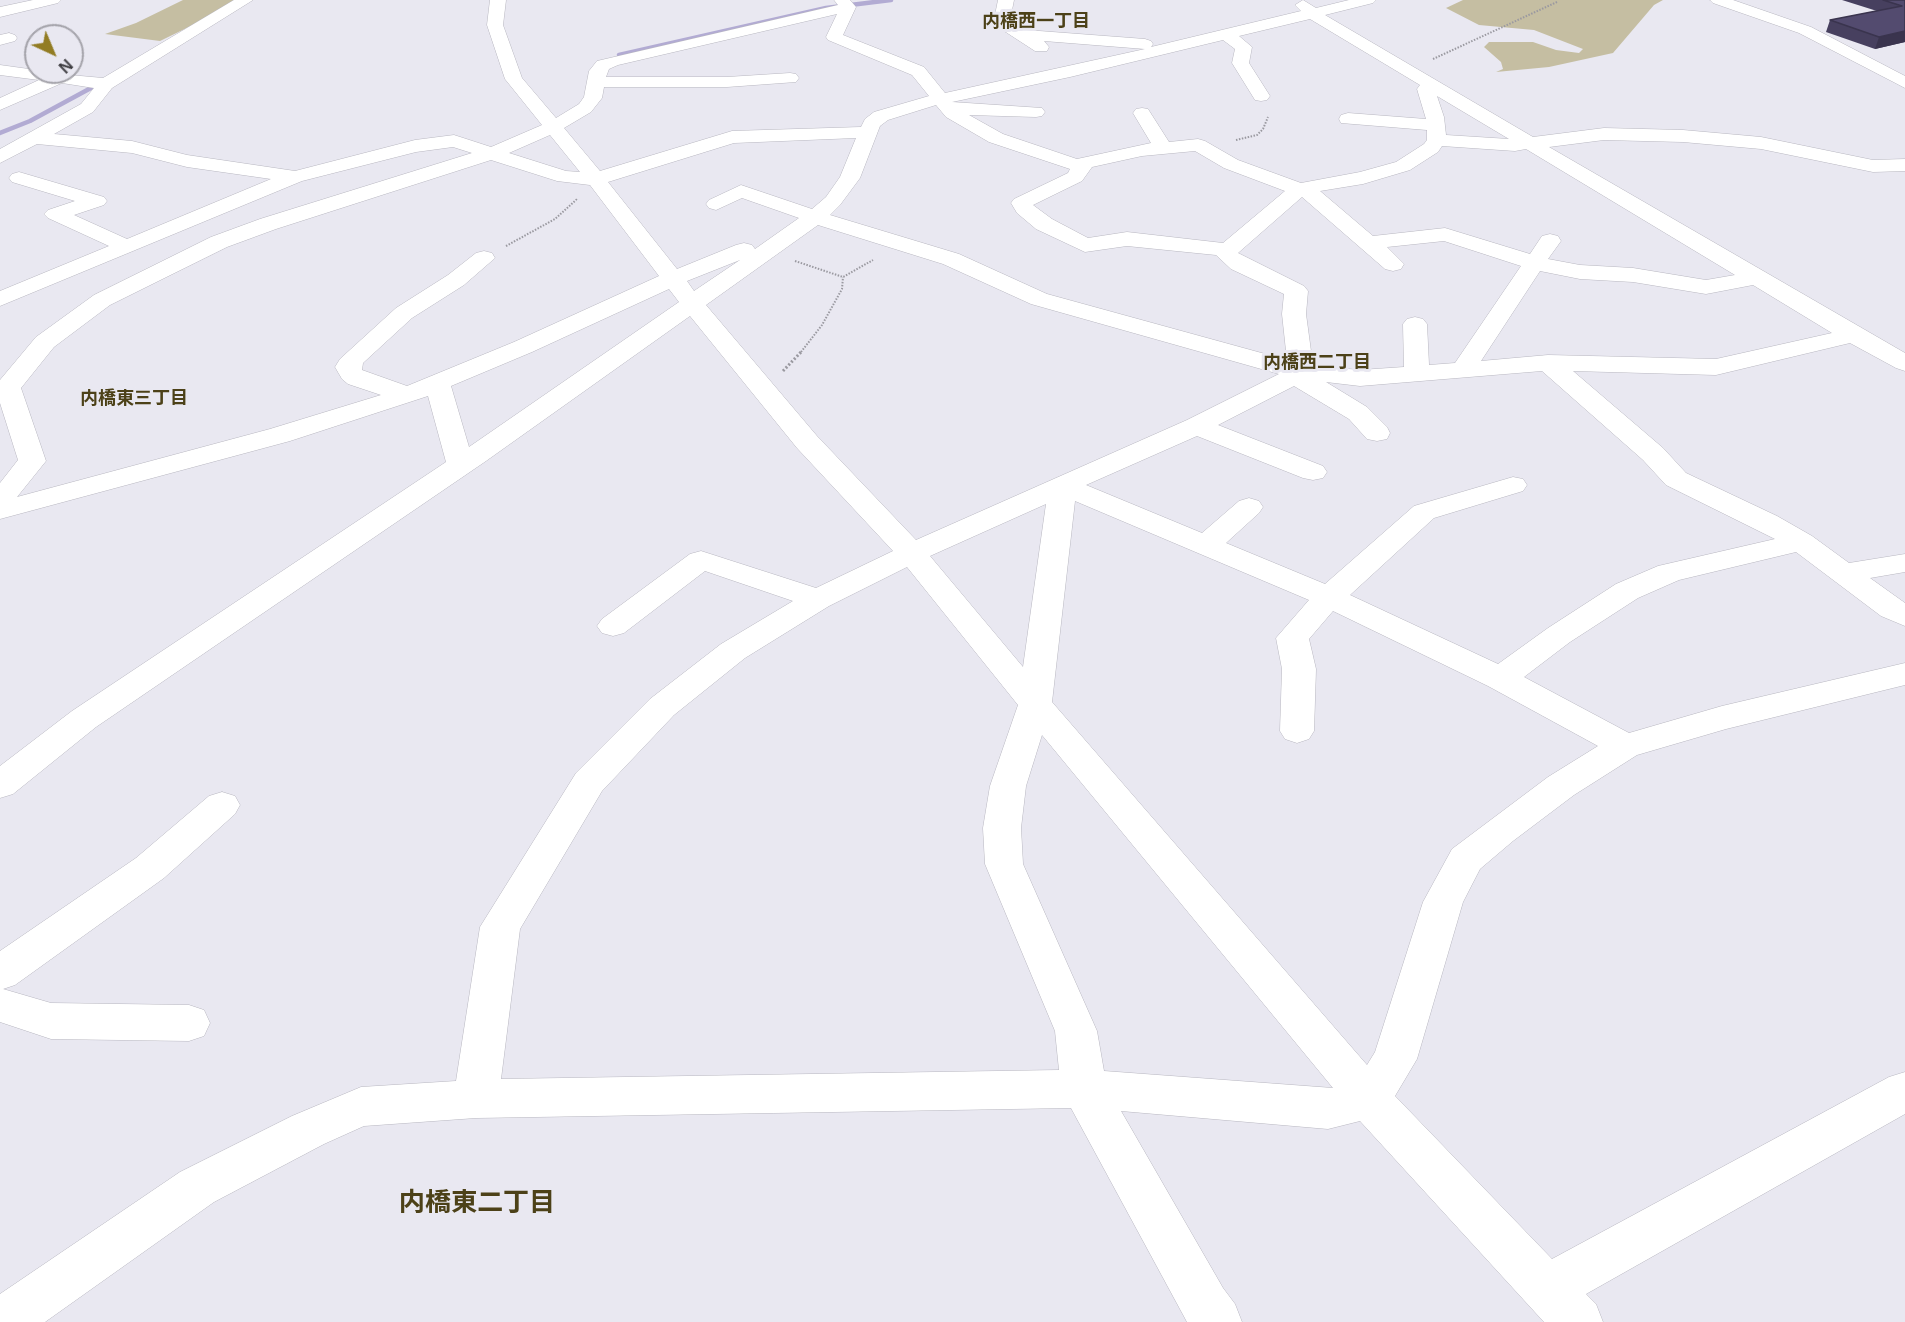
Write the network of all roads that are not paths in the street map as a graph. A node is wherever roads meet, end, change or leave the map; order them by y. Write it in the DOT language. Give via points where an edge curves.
graph roads {
  1 [pos="53,0"];
  2 [pos="245,0"];
  3 [pos="498,0"];
  4 [pos="1006,0"];
  5 [pos="1297,0"];
  6 [pos="1368,0"];
  7 [pos="1718,0"];
  8 [pos="845,2"];
  9 [pos="1,11"];
  10 [pos="1313,13"];
  11 [pos="1225,34"];
  12 [pos="1022,35"];
  13 [pos="1170,48"];
  14 [pos="0,70"];
  15 [pos="1077,70"];
  16 [pos="24,73"];
  17 [pos="790,78"];
  18 [pos="84,81"];
  19 [pos="596,82"];
  20 [pos="1905,83"];
  21 [pos="46,84"];
  22 [pos="106,84"];
  23 [pos="1434,85"];
  24 [pos="1261,96"];
  25 [pos="943,104"];
  26 [pos="0,105"];
  27 [pos="1036,112"];
  28 [pos="1142,113"];
  29 [pos="1348,119"];
  30 [pos="552,128"];
  31 [pos="868,132"];
  32 [pos="1436,133"];
  33 [pos="33,138"];
  34 [pos="1530,142"];
  35 [pos="1164,149"];
  36 [pos="492,153"];
  37 [pos="0,157"];
  38 [pos="1905,165"];
  39 [pos="1080,166"];
  40 [pos="295,177"];
  41 [pos="19,178"];
  42 [pos="601,185"];
  43 [pos="1299,189"];
  44 [pos="716,204"];
  45 [pos="815,217"];
  46 [pos="1551,241"];
  47 [pos="1369,243"];
  48 [pos="126,246"];
  49 [pos="773,246"];
  50 [pos="1228,250"];
  51 [pos="484,258"];
  52 [pos="1534,263"];
  53 [pos="1393,264"];
  54 [pos="1756,278"];
  55 [pos="682,290"];
  56 [pos="4,295"];
  57 [pos="1415,324"];
  58 [pos="1853,335"];
  59 [pos="1548,363"];
  60 [pos="1905,363"];
  61 [pos="1473,370"];
  62 [pos="1298,374"];
  63 [pos="1423,374"];
  64 [pos="437,384"];
  65 [pos="408,395"];
  66 [pos="1196,426"];
  67 [pos="1377,433"];
  68 [pos="461,465"];
  69 [pos="1313,472"];
  70 [pos="1513,485"];
  71 [pos="1063,486"];
  72 [pos="0,495"];
  73 [pos="1249,507"];
  74 [pos="0,510"];
  75 [pos="1801,542"];
  76 [pos="1205,546"];
  77 [pos="912,553"];
  78 [pos="1905,563"];
  79 [pos="1842,573"];
  80 [pos="1329,597"];
  81 [pos="818,598"];
  82 [pos="1905,616"];
  83 [pos="614,626"];
  84 [pos="1905,674"];
  85 [pos="1500,678"];
  86 [pos="1035,704"];
  87 [pos="1297,731"];
  88 [pos="1625,746"];
  89 [pos="0,785"];
  90 [pos="222,805"];
  91 [pos="0,973"];
  92 [pos="0,1005"];
  93 [pos="189,1023"];
  94 [pos="1084,1089"];
  95 [pos="1905,1091"];
  96 [pos="476,1099"];
  97 [pos="1369,1099"];
  98 [pos="1546,1289"];
  99 [pos="2,1322"];
  100 [pos="1217,1322"];
  101 [pos="1578,1322"];
  1 -- 9 [label="street"];
  2 -- 22 [label="street"];
  3 -- 30 [label="street" via="495,25 514,79"];
  4 -- 12 [label="street" via="1002,20"];
  5 -- 10 [label="street"];
  6 -- 10 [label="street"];
  7 -- 20 [label="street" via="1805,30"];
  8 -- 19 [label="street" via="613,61 598,71"];
  8 -- 25 [label="street" via="834,37 918,71"];
  10 -- 11 [label="street"];
  10 -- 23 [label="street"];
  11 -- 13 [label="street"];
  11 -- 24 [label="street" via="1244,47 1240,63"];
  12 -- 13 [label="street"];
  12 -- 15 [label="street"];
  13 -- 15 [label="street"];
  14 -- 16 [label="street"];
  15 -- 25 [label="street"];
  17 -- 19 [label="street"];
  18 -- 22 [label="street"];
  19 -- 30 [label="street" via="593,98 585,108"];
  21 -- 26 [label="street"];
  22 -- 33 [label="street" via="87,108"];
  23 -- 32 [label="street" via="1426,89"];
  23 -- 34 [label="street"];
  25 -- 27 [label="street"];
  25 -- 31 [label="street" via="898,108 872,123"];
  25 -- 39 [label="street" via="996,138"];
  28 -- 35 [label="street"];
  29 -- 32 [label="street"];
  30 -- 36 [label="street"];
  30 -- 42 [label="street"];
  31 -- 42 [label="street" via="732,137"];
  31 -- 45 [label="street" via="850,178"];
  32 -- 34 [label="street" via="1515,146"];
  32 -- 43 [label="street" via="1431,148 1402,166 1364,178"];
  33 -- 37 [label="street"];
  33 -- 40 [label="street" via="132,147 187,161"];
  34 -- 38 [label="street" via="1604,134 1683,136 1761,143 1864,165"];
  34 -- 54 [label="street"];
  35 -- 39 [label="street" via="1101,157"];
  35 -- 43 [label="street" via="1198,145 1231,164"];
  36 -- 40 [label="street" via="454,141 435,142"];
  36 -- 42 [label="street"];
  36 -- 72 [label="street" via="258,227 102,300 45,342 8,387 32,461 11,488"];
  39 -- 50 [label="street" via="1075,177 1021,203 1024,209 1085,245 1127,239"];
  40 -- 48 [label="street"];
  41 -- 48 [label="street" via="97,201 55,214"];
  42 -- 55 [label="street"];
  43 -- 47 [label="street" via="1310,193"];
  43 -- 50 [label="street"];
  44 -- 45 [label="street" via="741,191"];
  45 -- 49 [label="street"];
  45 -- 62 [label="street" via="951,259 1039,299"];
  46 -- 52 [label="street"];
  47 -- 52 [label="street" via="1445,234"];
  47 -- 53 [label="street"];
  48 -- 56 [label="street"];
  49 -- 55 [label="street"];
  49 -- 55 [label="street" via="746,249"];
  50 -- 62 [label="street" via="1227,255 1239,264 1296,291"];
  51 -- 65 [label="street" via="404,313 352,359 348,367 357,379"];
  52 -- 54 [label="street" via="1580,273 1633,275 1706,286"];
  52 -- 61 [label="street" via="1467,363"];
  54 -- 58 [label="street"];
  55 -- 64 [label="street"];
  55 -- 68 [label="street"];
  55 -- 77 [label="street" via="807,442"];
  57 -- 63 [label="street" via="1416,366"];
  58 -- 59 [label="street" via="1716,367"];
  58 -- 60 [label="street"];
  59 -- 61 [label="street"];
  59 -- 75 [label="street" via="1653,454 1676,479"];
  61 -- 63 [label="street"];
  62 -- 63 [label="street" via="1360,378"];
  62 -- 66 [label="street"];
  62 -- 67 [label="street" via="1358,412"];
  64 -- 65 [label="street"];
  64 -- 68 [label="street"];
  65 -- 74 [label="street" via="280,435"];
  66 -- 69 [label="street"];
  66 -- 71 [label="street"];
  68 -- 89 [label="street" via="84,719"];
  70 -- 80 [label="street" via="1425,512"];
  71 -- 76 [label="street"];
  71 -- 77 [label="street"];
  71 -- 86 [label="street"];
  73 -- 76 [label="street"];
  75 -- 79 [label="street"];
  75 -- 85 [label="street" via="1669,573 1638,587 1559,635"];
  76 -- 80 [label="street"];
  77 -- 81 [label="street"];
  77 -- 86 [label="street"];
  78 -- 79 [label="street"];
  79 -- 82 [label="street"];
  80 -- 85 [label="street"];
  80 -- 87 [label="street" via="1292,638 1299,669"];
  81 -- 83 [label="street" via="701,560"];
  81 -- 96 [label="street" via="733,651 662,707 589,782 500,927"];
  84 -- 88 [label="street"];
  85 -- 88 [label="street"];
  86 -- 94 [label="street" via="1008,786 1002,828 1004,864 1076,1031"];
  86 -- 97 [label="street"];
  88 -- 97 [label="street" via="1561,786 1466,859 1443,902 1395,1059"];
  90 -- 91 [label="street" via="150,868"];
  92 -- 93 [label="street" via="51,1021"];
  94 -- 96 [label="street"];
  94 -- 97 [label="street" via="1328,1109"];
  94 -- 100 [label="street"];
  95 -- 98 [label="street"];
  96 -- 99 [label="street" via="361,1107 308,1130 197,1187"];
  97 -- 98 [label="street"];
  98 -- 101 [label="street"];
}
